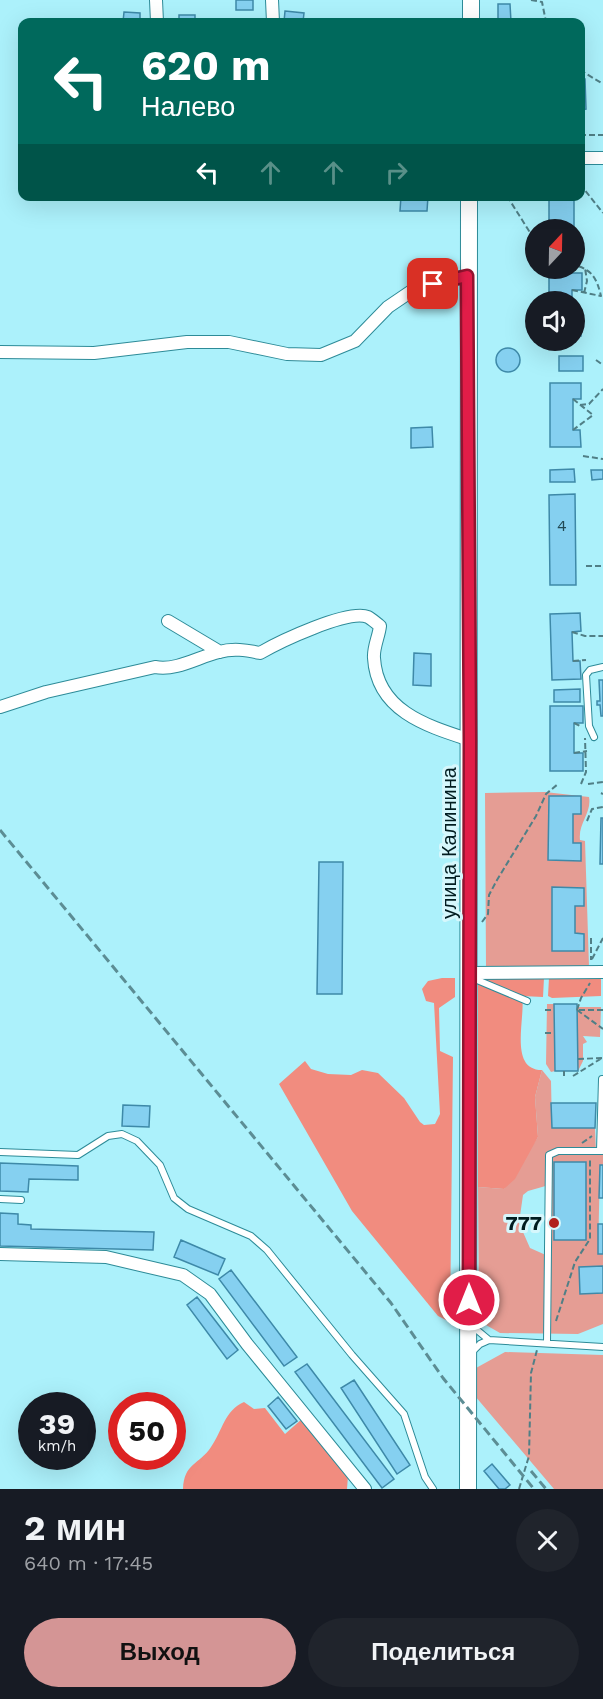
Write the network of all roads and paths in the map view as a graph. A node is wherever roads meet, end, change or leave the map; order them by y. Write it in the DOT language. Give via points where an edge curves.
graph roads {
  1 [pos="156,0"];
  2 [pos="272,0"];
  3 [pos="471,0"];
  4 [pos="531,0"];
  5 [pos="157,18"];
  6 [pos="273,18"];
  7 [pos="471,18"];
  8 [pos="545,18"];
  9 [pos="585,73"];
  10 [pos="603,84"];
  11 [pos="585,135"];
  12 [pos="603,135"];
  13 [pos="585,158"];
  14 [pos="603,158"];
  15 [pos="585,190"];
  16 [pos="469,201"];
  17 [pos="510,201"];
  18 [pos="603,213"];
  19 [pos="525,225"];
  20 [pos="585,268"];
  21 [pos="467,276"];
  22 [pos="572,290"];
  23 [pos="576,291"];
  24 [pos="584,291"];
  25 [pos="585,293"];
  26 [pos="0,352"];
  27 [pos="596,360"];
  28 [pos="603,365"];
  29 [pos="603,389"];
  30 [pos="573,399"];
  31 [pos="580,405"];
  32 [pos="573,430"];
  33 [pos="583,456"];
  34 [pos="603,459"];
  35 [pos="586,566"];
  36 [pos="603,566"];
  37 [pos="168,621"];
  38 [pos="572,632"];
  39 [pos="603,636"];
  40 [pos="220,652"];
  41 [pos="586,660"];
  42 [pos="573,661"];
  43 [pos="603,667"];
  44 [pos="0,708"];
  45 [pos="574,723"];
  46 [pos="589,726"];
  47 [pos="594,738"];
  48 [pos="470,740"];
  49 [pos="587,751"];
  50 [pos="574,753"];
  51 [pos="603,782"];
  52 [pos="558,784"];
  53 [pos="581,784"];
  54 [pos="588,784"];
  55 [pos="603,807"];
  56 [pos="587,821"];
  57 [pos="481,925"];
  58 [pos="591,938"];
  59 [pos="603,939"];
  60 [pos="597,972"];
  61 [pos="469,975"];
  62 [pos="527,1001"];
  63 [pos="545,1010"];
  64 [pos="554,1010"];
  65 [pos="577,1010"];
  66 [pos="603,1010"];
  67 [pos="603,1029"];
  68 [pos="545,1033"];
  69 [pos="554,1033"];
  70 [pos="603,1058"];
  71 [pos="578,1059"];
  72 [pos="564,1071"];
  73 [pos="564,1076"];
  74 [pos="573,1076"];
  75 [pos="602,1079"];
  76 [pos="600,1131"];
  77 [pos="570,1151"];
  78 [pos="590,1151"];
  79 [pos="601,1151"];
  80 [pos="0,1152"];
  81 [pos="0,1199"];
  82 [pos="21,1200"];
  83 [pos="0,1254"];
  84 [pos="468,1322"];
  85 [pos="555,1323"];
  86 [pos="489,1340"];
  87 [pos="547,1342"];
  88 [pos="603,1342"];
  89 [pos="538,1345"];
  90 [pos="600,1347"];
  91 [pos="468,1359"];
  92 [pos="364,1489"];
  93 [pos="433,1489"];
  94 [pos="468,1489"];
  95 [pos="519,1489"];
  1 -- 5 [label="street"];
  2 -- 6 [label="street"];
  3 -- 7 [label="main road"];
  4 -- 8 [label="path" via="542,2"];
  9 -- 10 [label="path"];
  11 -- 12 [label="path"];
  13 -- 14 [label="street"];
  15 -- 18 [label="path"];
  16 -- 21 [label="main road, улица Калинина"];
  17 -- 19 [label="path"];
  20 -- 24 [label="path"];
  20 -- 25 [label="path" via="595,278 601,296"];
  21 -- 26 [label="street" via="416,288 388,307 355,340 321,355 287,354 229,342 187,342 94,353"];
  21 -- 48 [label="main road, улица Калинина"];
  22 -- 23 [label="path"];
  27 -- 28 [label="path"];
  29 -- 31 [label="path" via="589,404"];
  30 -- 31 [label="path"];
  31 -- 32 [label="path" via="593,415"];
  33 -- 34 [label="path"];
  35 -- 36 [label="path"];
  37 -- 40 [label="street"];
  38 -- 39 [label="path"];
  40 -- 44 [label="street" via="185,664 46,692"];
  40 -- 48 [label="street" via="241,649 260,653 293,635 357,616 368,617 380,626 373,656 377,675 391,703 411,718"];
  41 -- 42 [label="path"];
  43 -- 46 [label="lane" via="586,675"];
  45 -- 46 [label="path"];
  46 -- 47 [label="lane"];
  46 -- 49 [label="path" via="584,745"];
  48 -- 61 [label="main road, улица Калинина"];
  49 -- 50 [label="path"];
  49 -- 53 [label="path"];
  51 -- 54 [label="path"];
  52 -- 57 [label="path" via="546,794 497,880"];
  55 -- 56 [label="path" via="592,808"];
  58 -- 59 [label="path" via="591,962"];
  60 -- 61 [label="street"];
  60 -- 65 [label="path"];
  61 -- 62 [label="lane"];
  61 -- 84 [label="main road, улица Калинина"];
  63 -- 64 [label="path"];
  65 -- 66 [label="path"];
  65 -- 67 [label="path"];
  68 -- 69 [label="path"];
  70 -- 71 [label="path"];
  70 -- 74 [label="path"];
  72 -- 73 [label="path"];
  75 -- 76 [label="lane"];
  76 -- 77 [label="path"];
  76 -- 79 [label="lane"];
  77 -- 78 [label="lane"];
  77 -- 87 [label="lane" via="549,1155"];
  78 -- 79 [label="lane"];
  78 -- 85 [label="path" via="590,1239 575,1262"];
  80 -- 93 [label="lane" via="78,1155 108,1136 122,1134 137,1141 160,1165 174,1198 188,1209 251,1236 267,1250 405,1414 425,1477"];
  81 -- 82 [label="lane"];
  83 -- 92 [label="street" via="106,1257 183,1275 210,1294"];
  84 -- 86 [label="lane"];
  84 -- 91 [label="main road, улица Калинина"];
  86 -- 89 [label="lane"];
  86 -- 91 [label="lane" via="474,1349"];
  87 -- 89 [label="lane"];
  87 -- 90 [label="lane"];
  88 -- 90 [label="lane"];
  89 -- 95 [label="path" via="531,1373 529,1456"];
  91 -- 94 [label="main road, улица Калинина"];
}
